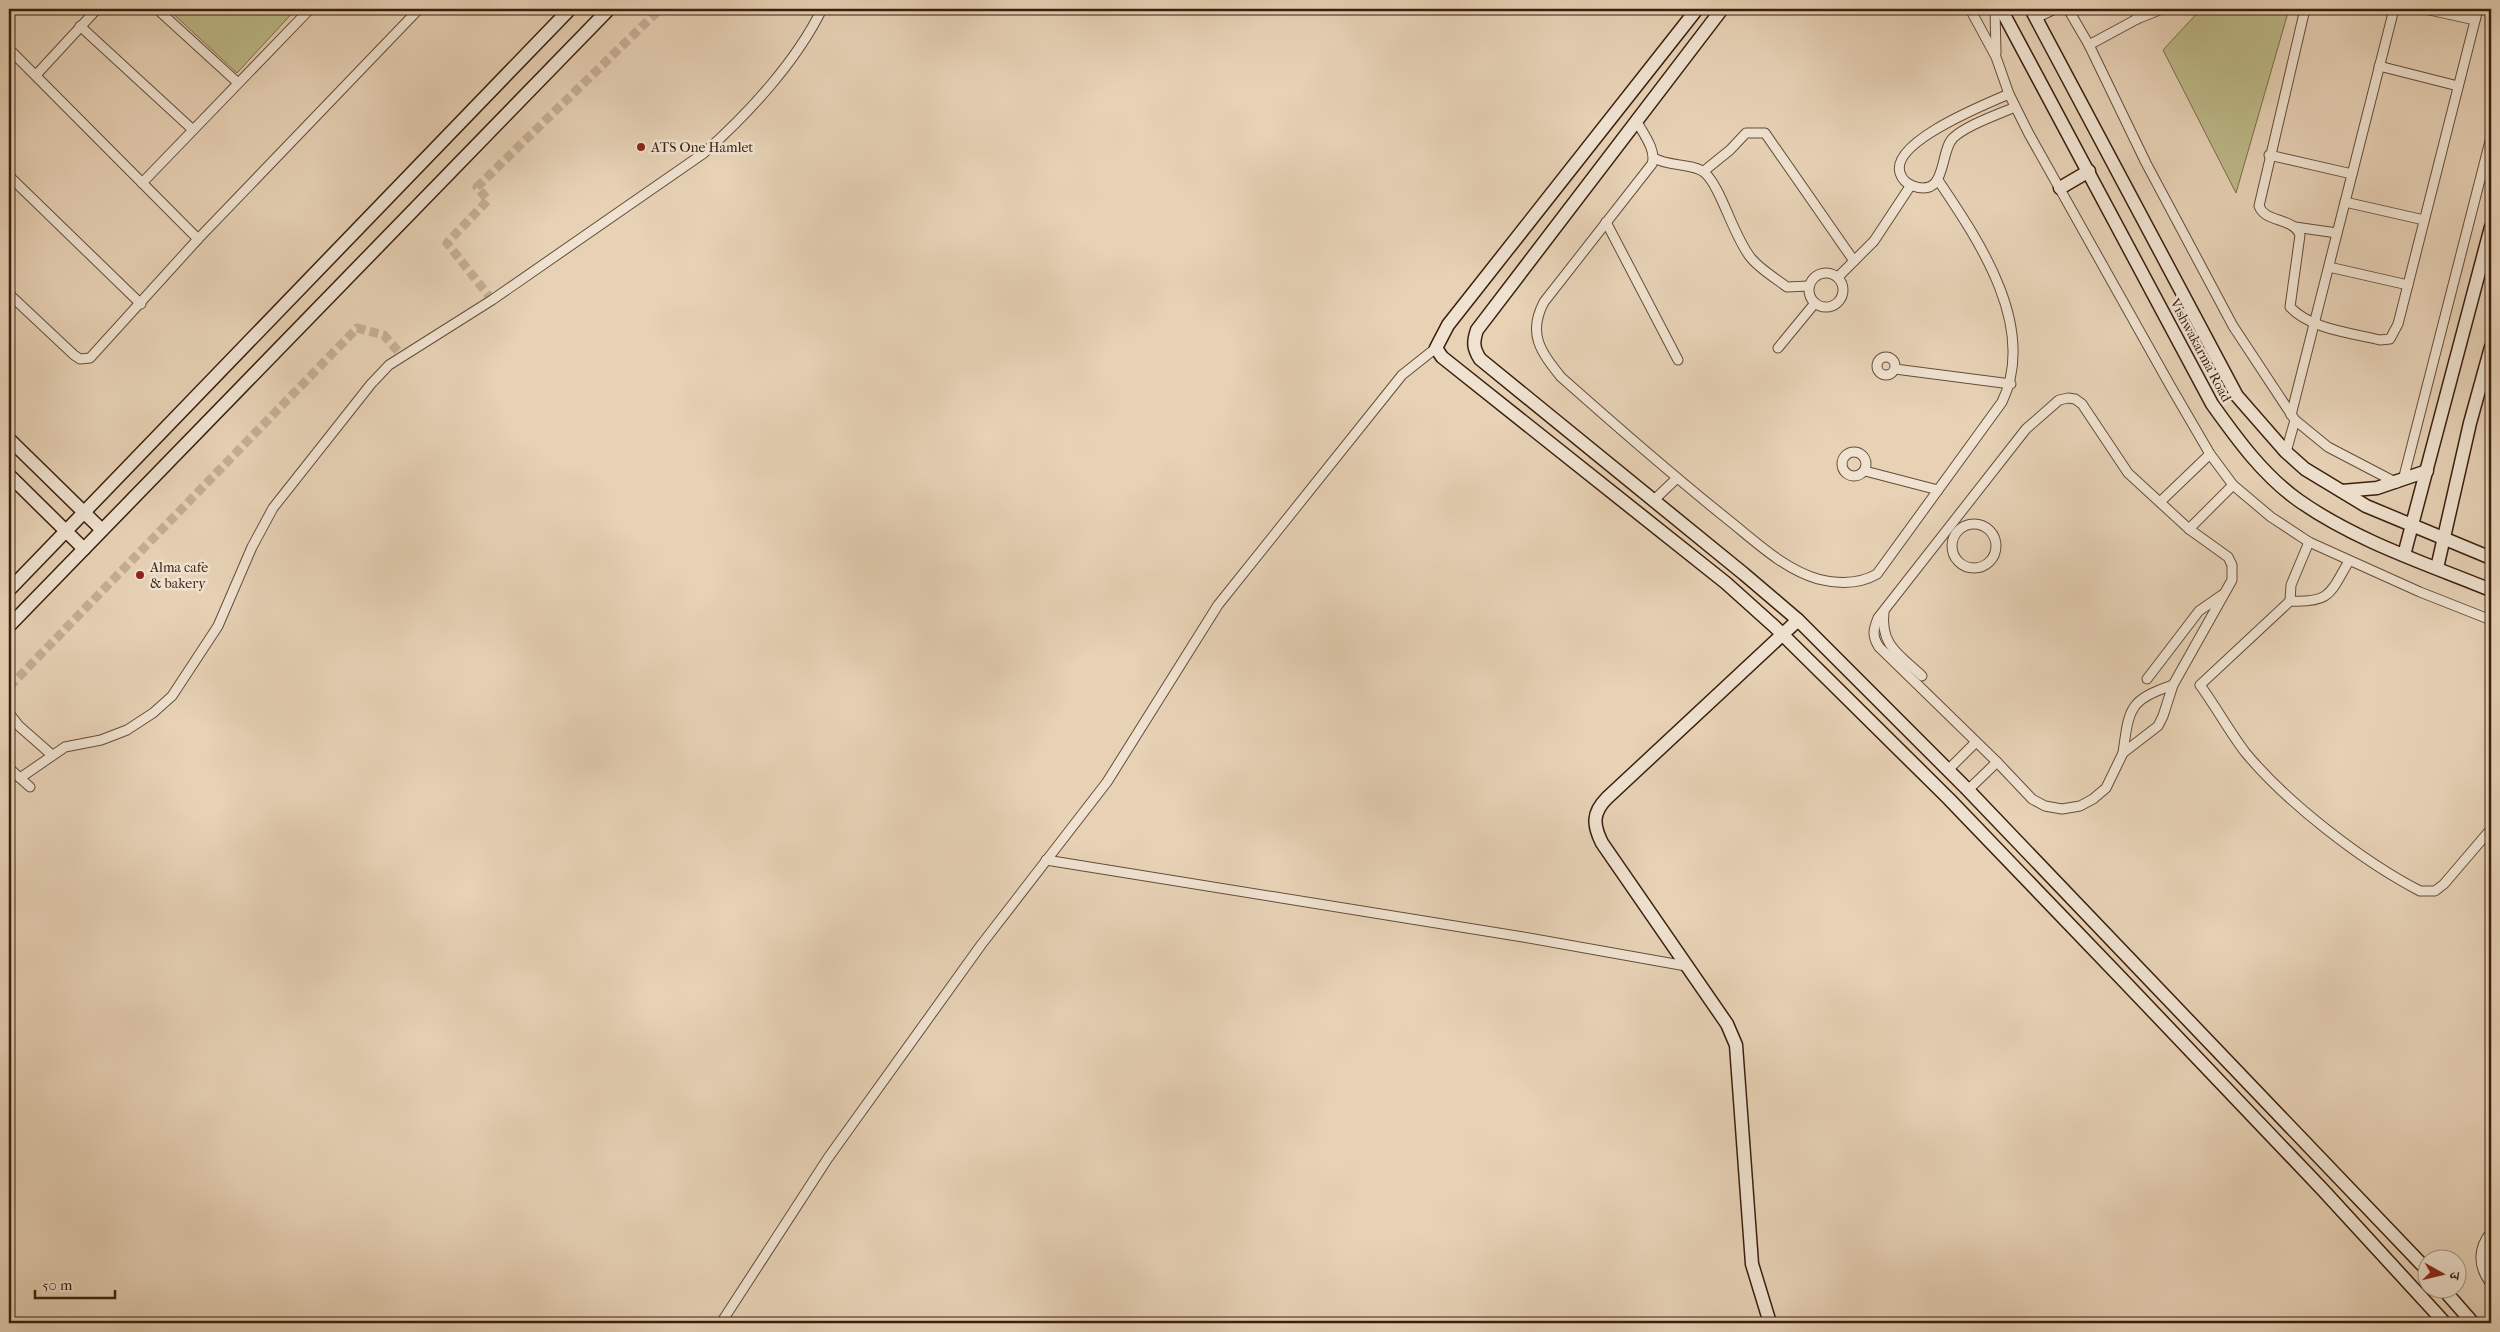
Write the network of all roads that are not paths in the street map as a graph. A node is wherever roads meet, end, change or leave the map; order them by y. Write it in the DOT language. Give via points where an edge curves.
graph roads {
  1 [pos="97,9"];
  2 [pos="157,9"];
  3 [pos="310,9"];
  4 [pos="419,9"];
  5 [pos="570,9"];
  6 [pos="609,9"];
  7 [pos="822,9"];
  8 [pos="1697,9"];
  9 [pos="1722,9"];
  10 [pos="1970,9"];
  11 [pos="1995,9"];
  12 [pos="2001,9"];
  13 [pos="2055,9"];
  14 [pos="2068,9"];
  15 [pos="2137,9"];
  16 [pos="2162,9"];
  17 [pos="2306,9"];
  18 [pos="2394,9"];
  19 [pos="2425,9"];
  20 [pos="2478,9"];
  21 [pos="2033,14"];
  22 [pos="2137,19"];
  23 [pos="2475,20"];
  24 [pos="80,26"];
  25 [pos="2089,45"];
  26 [pos="9,48"];
  27 [pos="1996,57"];
  28 [pos="2379,66"];
  29 [pos="36,75"];
  30 [pos="237,82"];
  31 [pos="2458,86"];
  32 [pos="2009,94"];
  33 [pos="2015,107"];
  34 [pos="1636,120"];
  35 [pos="192,129"];
  36 [pos="2491,137"];
  37 [pos="2269,155"];
  38 [pos="1654,158"];
  39 [pos="2089,171"];
  40 [pos="1704,172"];
  41 [pos="2352,174"];
  42 [pos="9,176"];
  43 [pos="1938,180"];
  44 [pos="142,183"];
  45 [pos="1911,185"];
  46 [pos="2060,188"];
  47 [pos="2345,202"];
  48 [pos="2424,220"];
  49 [pos="1606,222"];
  50 [pos="2295,227"];
  51 [pos="2491,227"];
  52 [pos="2337,233"];
  53 [pos="198,239"];
  54 [pos="1854,261"];
  55 [pos="2329,267"];
  56 [pos="1838,277"];
  57 [pos="2408,285"];
  58 [pos="1809,286"];
  59 [pos="9,294"];
  60 [pos="1814,303"];
  61 [pos="140,304"];
  62 [pos="2315,323"];
  63 [pos="2491,346"];
  64 [pos="1436,348"];
  65 [pos="1778,348"];
  66 [pos="1678,360"];
  67 [pos="2489,363"];
  68 [pos="1895,370"];
  69 [pos="2011,384"];
  70 [pos="2293,418"];
  71 [pos="9,439"];
  72 [pos="2286,452"];
  73 [pos="2210,454"];
  74 [pos="1865,471"];
  75 [pos="2427,471"];
  76 [pos="9,475"];
  77 [pos="1677,478"];
  78 [pos="2400,481"];
  79 [pos="2232,485"];
  80 [pos="1938,490"];
  81 [pos="2342,491"];
  82 [pos="1654,500"];
  83 [pos="2160,502"];
  84 [pos="83,511"];
  85 [pos="1961,513"];
  86 [pos="2411,524"];
  87 [pos="1968,525"];
  88 [pos="2189,529"];
  89 [pos="102,530"];
  90 [pos="66,531"];
  91 [pos="2444,539"];
  92 [pos="1938,542"];
  93 [pos="2310,542"];
  94 [pos="1952,543"];
  95 [pos="84,548"];
  96 [pos="2404,555"];
  97 [pos="2491,558"];
  98 [pos="2349,561"];
  99 [pos="2437,568"];
  100 [pos="9,590"];
  101 [pos="2491,590"];
  102 [pos="2224,593"];
  103 [pos="2290,601"];
  104 [pos="1884,610"];
  105 [pos="1798,620"];
  106 [pos="2491,620"];
  107 [pos="9,626"];
  108 [pos="1775,641"];
  109 [pos="1922,676"];
  110 [pos="2147,679"];
  111 [pos="2173,685"];
  112 [pos="9,713"];
  113 [pos="1976,742"];
  114 [pos="2123,753"];
  115 [pos="52,755"];
  116 [pos="1997,762"];
  117 [pos="9,768"];
  118 [pos="1948,770"];
  119 [pos="20,778"];
  120 [pos="30,787"];
  121 [pos="1968,790"];
  122 [pos="2491,828"];
  123 [pos="1046,860"];
  124 [pos="1686,966"];
  125 [pos="2491,1232"];
  126 [pos="2418,1260"];
  127 [pos="2491,1284"];
  128 [pos="2453,1300"];
  129 [pos="721,1323"];
  130 [pos="1770,1323"];
  131 [pos="2445,1323"];
  132 [pos="2473,1323"];
  1 -- 24 [label="street"];
  2 -- 30 [label="street"];
  3 -- 30 [label="street"];
  4 -- 53 [label="street"];
  5 -- 84 [label="street"];
  6 -- 89 [label="street"];
  7 -- 115 [label="street" via="805,40 778,74 734,126 704,154 492,300 389,364 273,508 252,547 218,626 172,696 127,730 101,740 65,747"];
  8 -- 64 [label="street" via="1448,325"];
  9 -- 34 [label="street"];
  10 -- 27 [label="street"];
  11 -- 27 [label="street"];
  12 -- 39 [label="street, Vishwakarma Road"];
  13 -- 21 [label="street"];
  14 -- 25 [label="street"];
  15 -- 22 [label="street"];
  16 -- 22 [label="street"];
  17 -- 37 [label="street"];
  18 -- 28 [label="street"];
  19 -- 23 [label="street"];
  20 -- 23 [label="street"];
  21 -- 72 [label="street, Vishwakarma Road" via="2237,396"];
  22 -- 25 [label="street"];
  23 -- 31 [label="street"];
  24 -- 29 [label="street"];
  24 -- 35 [label="street"];
  25 -- 70 [label="street" via="2146,163 2233,326"];
  26 -- 29 [label="street"];
  27 -- 32 [label="street"];
  28 -- 31 [label="street"];
  28 -- 41 [label="street"];
  29 -- 44 [label="street"];
  30 -- 35 [label="street"];
  31 -- 48 [label="street"];
  32 -- 33 [label="street"];
  32 -- 45 [label="street" via="1950,121 1910,148 1899,163 1905,182"];
  33 -- 43 [label="street" via="1954,137 1946,150"];
  33 -- 46 [label="street"];
  34 -- 38 [label="street"];
  34 -- 82 [label="street" via="1477,330 1473,342 1480,359"];
  35 -- 44 [label="street"];
  36 -- 78 [label="street"];
  37 -- 41 [label="street"];
  37 -- 50 [label="street" via="2258,206 2265,214"];
  38 -- 40 [label="street" via="1663,164"];
  38 -- 49 [label="street"];
  39 -- 46 [label="street"];
  39 -- 96 [label="street, Vishwakarma Road" via="2212,404 2235,436 2267,473 2298,500 2354,532"];
  40 -- 54 [label="street" via="1746,133 1765,133"];
  40 -- 58 [label="street" via="1712,181 1751,258 1786,287"];
  41 -- 47 [label="street"];
  42 -- 61 [label="street"];
  43 -- 45 [label="street" via="1920,188"];
  43 -- 69 [label="street" via="2000,286 2011,338"];
  44 -- 53 [label="street"];
  45 -- 54 [label="street" via="1878,236"];
  46 -- 73 [label="street"];
  47 -- 48 [label="street"];
  47 -- 52 [label="street"];
  48 -- 57 [label="street"];
  49 -- 66 [label="street"];
  49 -- 77 [label="street" via="1544,302 1535,332 1548,361 1561,377"];
  50 -- 52 [label="street"];
  50 -- 62 [label="street" via="2300,242 2290,307"];
  51 -- 75 [label="street"];
  52 -- 55 [label="street"];
  53 -- 61 [label="street"];
  54 -- 56 [label="street"];
  55 -- 57 [label="street"];
  55 -- 62 [label="street"];
  56 -- 58 [label="street" via="1820,274 1811,280"];
  56 -- 60 [label="street" via="1842,292 1838,302 1828,307"];
  57 -- 62 [label="street" via="2398,324 2390,339 2380,340"];
  58 -- 60 [label="street"];
  59 -- 61 [label="street" via="74,355 85,360"];
  60 -- 65 [label="street"];
  62 -- 70 [label="street"];
  63 -- 67 [label="street"];
  64 -- 108 [label="street" via="1442,357 1726,584"];
  64 -- 123 [label="street" via="1402,376 1218,605 1107,782"];
  67 -- 91 [label="street" via="2470,423"];
  68 -- 69 [label="street"];
  69 -- 80 [label="street" via="2002,402"];
  70 -- 72 [label="street"];
  70 -- 78 [label="street" via="2328,447"];
  71 -- 84 [label="street"];
  72 -- 81 [label="street, Vishwakarma Road" via="2305,469"];
  73 -- 79 [label="street"];
  73 -- 83 [label="street"];
  74 -- 80 [label="street"];
  75 -- 78 [label="street"];
  75 -- 86 [label="street"];
  76 -- 90 [label="street"];
  77 -- 80 [label="street" via="1786,564 1818,579 1847,583 1864,582 1876,574"];
  77 -- 82 [label="street"];
  78 -- 81 [label="street" via="2377,488"];
  79 -- 88 [label="street"];
  79 -- 93 [label="street"];
  81 -- 86 [label="street, Vishwakarma Road" via="2366,506"];
  82 -- 105 [label="street"];
  83 -- 85 [label="street" via="2128,473 2082,404 2068,398 2059,400 2026,429"];
  83 -- 88 [label="street"];
  84 -- 89 [label="street"];
  84 -- 90 [label="street"];
  85 -- 87 [label="street"];
  85 -- 92 [label="street"];
  86 -- 91 [label="street, Vishwakarma Road"];
  86 -- 96 [label="street"];
  87 -- 94 [label="street" via="1957,532"];
  87 -- 94 [label="street" via="1980,524 1991,531 1996,543 1991,562 1980,568 1968,568 1954,556"];
  88 -- 102 [label="street" via="2228,557 2232,565 2232,580"];
  89 -- 95 [label="street"];
  90 -- 95 [label="street"];
  90 -- 100 [label="street"];
  91 -- 97 [label="street, Vishwakarma Road"];
  91 -- 99 [label="street"];
  92 -- 94 [label="street"];
  92 -- 104 [label="street"];
  93 -- 98 [label="street"];
  93 -- 103 [label="street" via="2291,585"];
  95 -- 107 [label="street"];
  96 -- 99 [label="street, Vishwakarma Road"];
  98 -- 103 [label="street" via="2329,595 2309,602"];
  98 -- 106 [label="street"];
  99 -- 101 [label="street, Vishwakarma Road"];
  102 -- 110 [label="street" via="2198,610"];
  102 -- 111 [label="street"];
  103 -- 122 [label="street" via="2200,685 2246,752 2275,783 2341,842 2420,891 2435,891 2444,884"];
  104 -- 109 [label="street" via="1884,634 1890,646"];
  104 -- 113 [label="street" via="1873,630 1879,647"];
  105 -- 108 [label="street"];
  105 -- 118 [label="street"];
  108 -- 124 [label="street" via="1598,806 1594,819 1602,843"];
  108 -- 131 [label="street" via="1949,799 2323,1190"];
  111 -- 114 [label="street" via="2158,726"];
  111 -- 114 [label="street" via="2148,693 2139,700 2129,715"];
  112 -- 115 [label="street"];
  113 -- 116 [label="street"];
  113 -- 118 [label="street"];
  114 -- 116 [label="street" via="2100,794 2080,806 2062,809 2032,800"];
  115 -- 119 [label="street"];
  116 -- 121 [label="street"];
  117 -- 119 [label="street"];
  118 -- 121 [label="street"];
  119 -- 120 [label="street"];
  121 -- 126 [label="street"];
  123 -- 124 [label="street"];
  123 -- 129 [label="street" via="828,1158"];
  124 -- 130 [label="street" via="1728,1024 1736,1045 1752,1264"];
  125 -- 127 [label="street" via="2485,1239 2481,1263 2482,1272"];
  128 -- 132 [label="street"];
}
